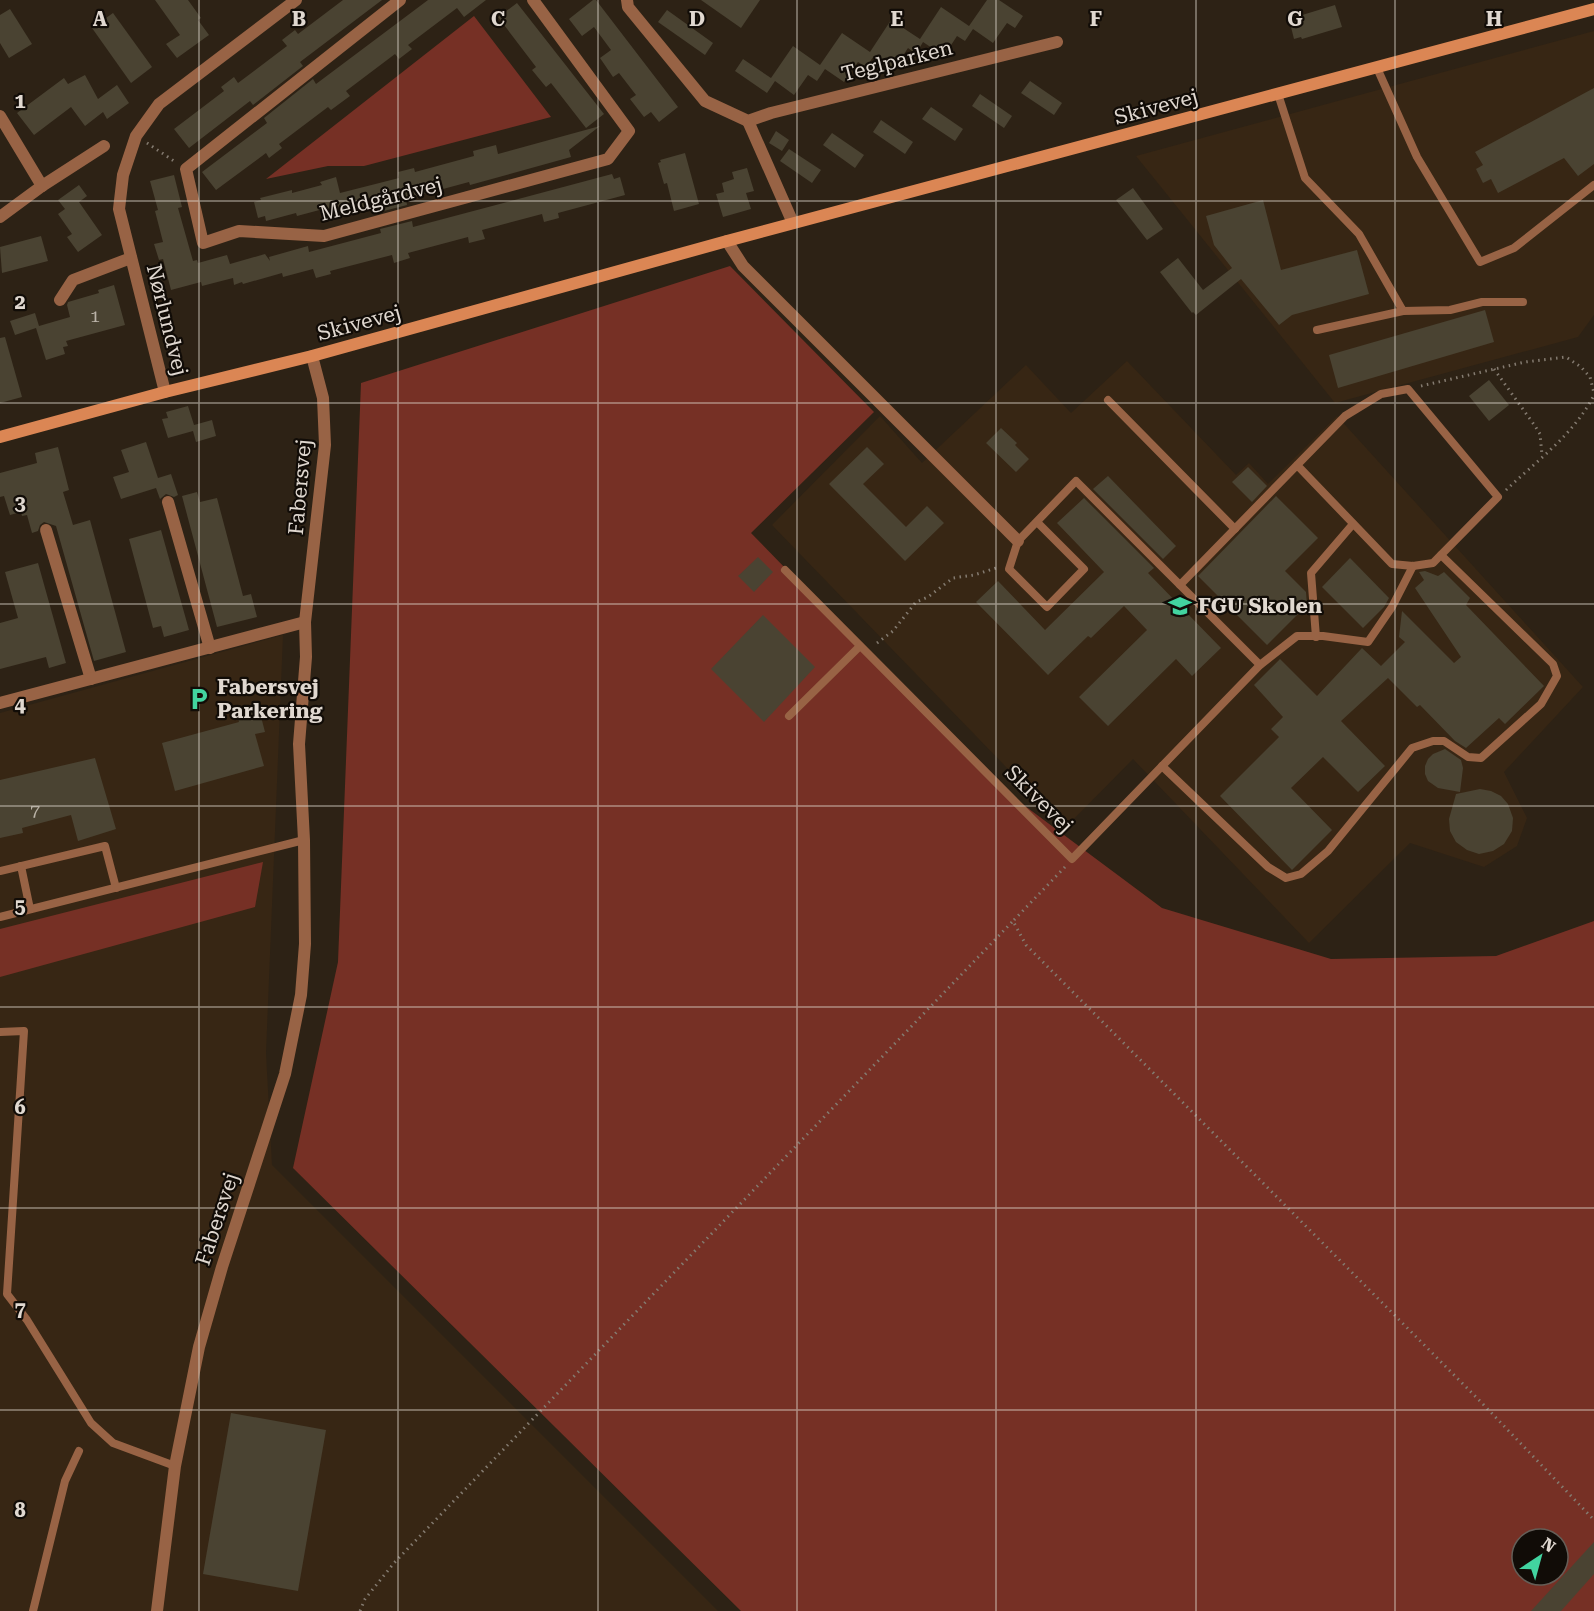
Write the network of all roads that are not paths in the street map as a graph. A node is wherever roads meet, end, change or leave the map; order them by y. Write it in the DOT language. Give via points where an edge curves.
graph roads {
  1 [pos="296,0"];
  2 [pos="400,0"];
  3 [pos="533,0"];
  4 [pos="627,0"];
  5 [pos="1594,9"];
  6 [pos="1057,42"];
  7 [pos="1377,68"];
  8 [pos="1278,94"];
  9 [pos="0,116"];
  10 [pos="748,121"];
  11 [pos="104,146"];
  12 [pos="1594,185"];
  13 [pos="42,186"];
  14 [pos="0,217"];
  15 [pos="793,223"];
  16 [pos="727,241"];
  17 [pos="131,258"];
  18 [pos="60,300"];
  19 [pos="1523,302"];
  20 [pos="1403,311"];
  21 [pos="1317,330"];
  22 [pos="312,356"];
  23 [pos="165,392"];
  24 [pos="1108,400"];
  25 [pos="0,437"];
  26 [pos="1297,465"];
  27 [pos="168,502"];
  28 [pos="1037,522"];
  29 [pos="1353,524"];
  30 [pos="1235,529"];
  31 [pos="46,530"];
  32 [pos="1018,541"];
  33 [pos="1441,555"];
  34 [pos="1413,566"];
  35 [pos="785,570"];
  36 [pos="1180,585"];
  37 [pos="305,622"];
  38 [pos="1316,636"];
  39 [pos="210,648"];
  40 [pos="863,649"];
  41 [pos="1260,665"];
  42 [pos="91,679"];
  43 [pos="0,703"];
  44 [pos="789,716"];
  45 [pos="1162,766"];
  46 [pos="304,840"];
  47 [pos="21,866"];
  48 [pos="0,872"];
  49 [pos="116,888"];
  50 [pos="30,909"];
  51 [pos="0,917"];
  52 [pos="0,1032"];
  53 [pos="79,1451"];
  54 [pos="175,1466"];
  55 [pos="33,1611"];
  56 [pos="157,1611"];
  1 -- 17 [label="street, Nørlundvej" via="159,104 136,136 123,175 119,209"];
  2 -- 3 [label="street, Meldgårdvej" via="186,169 203,243 239,231 324,236 608,159 629,131"];
  4 -- 10 [label="street" via="628,7 705,101"];
  5 -- 7 [label="street, Skivevej"];
  6 -- 10 [label="street, Teglparken"];
  7 -- 8 [label="street, Skivevej"];
  7 -- 12 [label="lane" via="1417,157 1480,262 1514,248"];
  8 -- 15 [label="street, Skivevej"];
  8 -- 20 [label="lane" via="1305,178 1359,234"];
  9 -- 13 [label="street"];
  10 -- 15 [label="street"];
  11 -- 13 [label="street"];
  13 -- 14 [label="street"];
  15 -- 16 [label="street, Skivevej"];
  16 -- 22 [label="street, Skivevej"];
  16 -- 32 [label="street" via="743,266"];
  17 -- 18 [label="street, Nørlundvej" via="73,280"];
  17 -- 23 [label="street, Nørlundvej"];
  19 -- 20 [label="lane" via="1482,302 1450,310"];
  20 -- 21 [label="lane"];
  22 -- 23 [label="street, Skivevej"];
  22 -- 37 [label="street, Fabersvej" via="323,398 325,445"];
  23 -- 25 [label="street, Skivevej"];
  24 -- 30 [label="lane"];
  26 -- 29 [label="lane"];
  26 -- 30 [label="lane"];
  26 -- 33 [label="lane" via="1345,416 1381,394 1408,388 1498,497"];
  27 -- 39 [label="street"];
  28 -- 32 [label="lane"];
  28 -- 32 [label="lane" via="1084,569 1047,607 1009,569"];
  28 -- 36 [label="lane" via="1076,481"];
  29 -- 34 [label="lane" via="1392,564"];
  29 -- 38 [label="lane" via="1311,573"];
  30 -- 36 [label="lane"];
  31 -- 42 [label="street"];
  33 -- 34 [label="lane" via="1433,563"];
  33 -- 45 [label="lane" via="1553,664 1557,676 1541,704 1481,759 1468,757 1444,741 1412,748 1328,851 1301,874 1286,878 1268,867"];
  34 -- 38 [label="lane" via="1368,642"];
  35 -- 40 [label="lane, Skivevej"];
  36 -- 41 [label="lane"];
  37 -- 39 [label="street"];
  37 -- 46 [label="street, Fabersvej" via="299,744"];
  38 -- 41 [label="lane, Skivevej" via="1297,636"];
  39 -- 42 [label="street"];
  40 -- 44 [label="lane"];
  40 -- 45 [label="lane, Skivevej" via="1072,859"];
  41 -- 45 [label="lane, Skivevej"];
  42 -- 43 [label="street"];
  46 -- 49 [label="lane"];
  46 -- 54 [label="street, Fabersvej" via="305,944 301,995 285,1074 199,1347"];
  47 -- 48 [label="lane"];
  47 -- 49 [label="lane" via="105,846"];
  47 -- 50 [label="lane"];
  49 -- 50 [label="lane"];
  50 -- 51 [label="lane"];
  52 -- 54 [label="lane" via="24,1031 7,1294 91,1423 113,1443"];
  53 -- 55 [label="lane" via="65,1481"];
  54 -- 56 [label="street, Fabersvej"];
}
